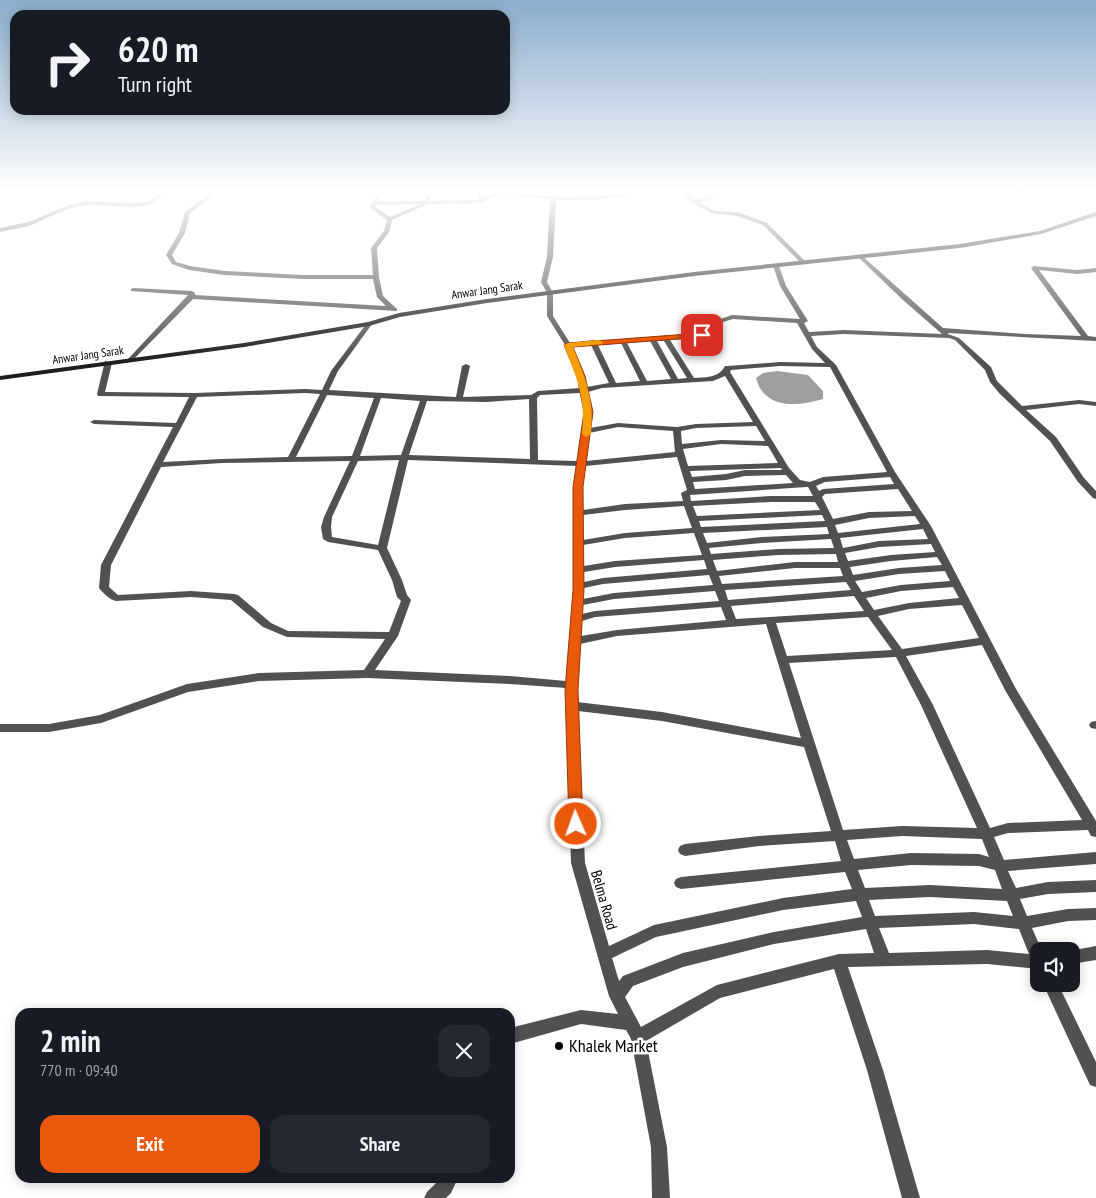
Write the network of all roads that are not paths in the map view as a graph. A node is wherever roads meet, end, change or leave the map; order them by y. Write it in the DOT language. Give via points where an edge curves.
graph roads {
  1 [pos="173,249"];
  2 [pos="374,249"];
  3 [pos="551,249"];
  4 [pos="790,249"];
  5 [pos="940,249"];
  6 [pos="860,256"];
  7 [pos="803,262"];
  8 [pos="776,266"];
  9 [pos="1096,270"];
  10 [pos="376,277"];
  11 [pos="133,290"];
  12 [pos="550,293"];
  13 [pos="191,297"];
  14 [pos="393,308"];
  15 [pos="399,315"];
  16 [pos="805,321"];
  17 [pos="369,324"];
  18 [pos="939,330"];
  19 [pos="807,334"];
  20 [pos="950,336"];
  21 [pos="665,337"];
  22 [pos="1086,338"];
  23 [pos="652,339"];
  24 [pos="1096,339"];
  25 [pos="623,340"];
  26 [pos="593,342"];
  27 [pos="568,345"];
  28 [pos="130,360"];
  29 [pos="108,362"];
  30 [pos="832,365"];
  31 [pos="466,366"];
  32 [pos="726,372"];
  33 [pos="0,378"];
  34 [pos="692,380"];
  35 [pos="676,381"];
  36 [pos="644,382"];
  37 [pos="612,385"];
  38 [pos="585,390"];
  39 [pos="323,393"];
  40 [pos="379,395"];
  41 [pos="194,396"];
  42 [pos="533,397"];
  43 [pos="424,399"];
  44 [pos="459,400"];
  45 [pos="1096,404"];
  46 [pos="1020,408"];
  47 [pos="94,422"];
  48 [pos="759,424"];
  49 [pos="178,425"];
  50 [pos="676,429"];
  51 [pos="586,431"];
  52 [pos="772,444"];
  53 [pos="680,450"];
  54 [pos="404,458"];
  55 [pos="291,459"];
  56 [pos="355,459"];
  57 [pos="534,463"];
  58 [pos="582,464"];
  59 [pos="159,465"];
  60 [pos="686,468"];
  61 [pos="786,468"];
  62 [pos="892,474"];
  63 [pos="689,480"];
  64 [pos="807,485"];
  65 [pos="900,486"];
  66 [pos="692,492"];
  67 [pos="1096,496"];
  68 [pos="819,498"];
  69 [pos="688,505"];
  70 [pos="917,512"];
  71 [pos="578,513"];
  72 [pos="693,519"];
  73 [pos="829,519"];
  74 [pos="926,526"];
  75 [pos="696,530"];
  76 [pos="835,536"];
  77 [pos="934,541"];
  78 [pos="578,544"];
  79 [pos="702,546"];
  80 [pos="382,548"];
  81 [pos="840,551"];
  82 [pos="941,554"];
  83 [pos="707,558"];
  84 [pos="844,564"];
  85 [pos="948,568"];
  86 [pos="578,570"];
  87 [pos="713,573"];
  88 [pos="849,579"];
  89 [pos="957,584"];
  90 [pos="578,586"];
  91 [pos="717,587"];
  92 [pos="858,594"];
  93 [pos="966,601"];
  94 [pos="578,603"];
  95 [pos="725,605"];
  96 [pos="871,614"];
  97 [pos="576,619"];
  98 [pos="770,620"];
  99 [pos="732,623"];
  100 [pos="393,636"];
  101 [pos="575,641"];
  102 [pos="986,641"];
  103 [pos="899,653"];
  104 [pos="784,660"];
  105 [pos="367,674"];
  106 [pos="572,685"];
  107 [pos="572,706"];
  108 [pos="0,728"];
  109 [pos="810,744"];
  110 [pos="1094,828"];
  111 [pos="986,834"];
  112 [pos="839,837"];
  113 [pos="685,850"];
  114 [pos="1096,858"];
  115 [pos="850,866"];
  116 [pos="1000,866"];
  117 [pos="681,883"];
  118 [pos="1096,886"];
  119 [pos="861,894"];
  120 [pos="1011,895"];
  121 [pos="1096,914"];
  122 [pos="871,922"];
  123 [pos="1023,923"];
  124 [pos="1031,942"];
  125 [pos="1096,953"];
  126 [pos="604,955"];
  127 [pos="1080,956"];
  128 [pos="884,960"];
  129 [pos="1030,960"];
  130 [pos="839,961"];
  131 [pos="1054,992"];
  132 [pos="616,996"];
  133 [pos="634,1030"];
  134 [pos="515,1035"];
  135 [pos="1096,1079"];
  136 [pos="447,1183"];
  137 [pos="433,1198"];
  138 [pos="662,1198"];
  139 [pos="911,1198"];
  1 -- 10 [label="street" via="169,255 174,263 225,273"];
  2 -- 10 [label="street"];
  3 -- 12 [label="street, Belma Road" via="544,282"];
  4 -- 7 [label="street"];
  5 -- 6 [label="main road, Anwar Jang Sarak"];
  6 -- 7 [label="main road, Anwar Jang Sarak"];
  6 -- 18 [label="street"];
  7 -- 8 [label="main road, Anwar Jang Sarak"];
  8 -- 12 [label="main road, Anwar Jang Sarak"];
  8 -- 16 [label="street" via="783,286"];
  9 -- 22 [label="street" via="1077,272 1034,268"];
  10 -- 14 [label="street" via="380,297"];
  11 -- 13 [label="street" via="192,293"];
  12 -- 15 [label="main road, Anwar Jang Sarak"];
  12 -- 27 [label="street, Belma Road" via="550,316"];
  13 -- 14 [label="street"];
  13 -- 28 [label="street"];
  14 -- 15 [label="street"];
  15 -- 17 [label="main road, Anwar Jang Sarak"];
  16 -- 19 [label="street" via="800,322"];
  16 -- 21 [label="street" via="732,317 720,321 716,335"];
  17 -- 28 [label="main road, Anwar Jang Sarak" via="244,346"];
  17 -- 39 [label="street"];
  18 -- 20 [label="street"];
  18 -- 22 [label="street"];
  19 -- 20 [label="street" via="859,332"];
  19 -- 30 [label="street" via="814,348"];
  20 -- 46 [label="street" via="988,369 994,382"];
  21 -- 23 [label="street"];
  21 -- 34 [label="street"];
  22 -- 24 [label="street"];
  23 -- 25 [label="street"];
  23 -- 35 [label="street"];
  25 -- 26 [label="street"];
  25 -- 36 [label="street"];
  26 -- 27 [label="street"];
  26 -- 37 [label="street"];
  27 -- 38 [label="street, Belma Road"];
  28 -- 29 [label="main road, Anwar Jang Sarak"];
  29 -- 33 [label="main road, Anwar Jang Sarak"];
  29 -- 41 [label="street" via="101,394"];
  30 -- 32 [label="street" via="751,365 728,368"];
  30 -- 62 [label="street"];
  31 -- 44 [label="street"];
  32 -- 34 [label="street" via="713,379"];
  32 -- 48 [label="street"];
  34 -- 35 [label="street"];
  35 -- 36 [label="street"];
  36 -- 37 [label="street"];
  37 -- 38 [label="street"];
  38 -- 42 [label="street" via="538,393"];
  38 -- 51 [label="street, Belma Road"];
  39 -- 40 [label="street"];
  39 -- 41 [label="street"];
  39 -- 55 [label="street"];
  40 -- 43 [label="street"];
  40 -- 56 [label="street"];
  41 -- 49 [label="street"];
  42 -- 44 [label="street"];
  42 -- 57 [label="street"];
  43 -- 44 [label="street"];
  43 -- 54 [label="street"];
  45 -- 46 [label="street" via="1079,402"];
  46 -- 67 [label="street" via="1053,440"];
  47 -- 49 [label="street"];
  48 -- 50 [label="street"];
  48 -- 52 [label="street"];
  49 -- 59 [label="street"];
  50 -- 51 [label="street" via="618,426"];
  50 -- 53 [label="street"];
  51 -- 58 [label="street, Belma Road"];
  52 -- 53 [label="street" via="721,442"];
  52 -- 61 [label="street"];
  53 -- 58 [label="street"];
  53 -- 60 [label="street"];
  54 -- 56 [label="street"];
  54 -- 57 [label="street"];
  54 -- 80 [label="street"];
  55 -- 56 [label="street"];
  55 -- 59 [label="street"];
  56 -- 80 [label="street" via="328,517 328,539"];
  57 -- 58 [label="street"];
  58 -- 71 [label="street, Belma Road"];
  59 -- 100 [label="street" via="106,565 104,588 116,598 191,594 234,597 266,626 287,634"];
  60 -- 61 [label="street"];
  60 -- 63 [label="street"];
  61 -- 63 [label="street"];
  61 -- 64 [label="street" via="797,482"];
  62 -- 64 [label="street" via="823,480"];
  62 -- 65 [label="street"];
  63 -- 66 [label="street"];
  64 -- 66 [label="street"];
  64 -- 68 [label="street"];
  65 -- 68 [label="street" via="823,492"];
  65 -- 70 [label="street"];
  66 -- 69 [label="street" via="685,492"];
  68 -- 69 [label="street"];
  68 -- 73 [label="street"];
  69 -- 71 [label="street" via="625,507"];
  69 -- 72 [label="street"];
  70 -- 73 [label="street"];
  70 -- 74 [label="street"];
  71 -- 78 [label="street, Belma Road"];
  72 -- 73 [label="street"];
  72 -- 75 [label="street"];
  73 -- 75 [label="street"];
  73 -- 76 [label="street"];
  74 -- 76 [label="street"];
  74 -- 77 [label="street"];
  75 -- 78 [label="street" via="601,538"];
  75 -- 79 [label="street"];
  76 -- 79 [label="street"];
  76 -- 81 [label="street"];
  77 -- 81 [label="street" via="879,544"];
  77 -- 82 [label="street"];
  78 -- 86 [label="street, Belma Road"];
  79 -- 83 [label="street"];
  80 -- 100 [label="street" via="406,600"];
  81 -- 83 [label="street"];
  81 -- 84 [label="street"];
  82 -- 84 [label="street"];
  82 -- 85 [label="street"];
  83 -- 86 [label="street" via="615,564"];
  83 -- 87 [label="street"];
  84 -- 87 [label="street"];
  84 -- 88 [label="street"];
  85 -- 88 [label="street"];
  85 -- 89 [label="street"];
  86 -- 90 [label="street, Belma Road"];
  87 -- 90 [label="street" via="603,581"];
  87 -- 91 [label="street"];
  88 -- 91 [label="street"];
  88 -- 92 [label="street"];
  89 -- 92 [label="street"];
  89 -- 93 [label="street"];
  90 -- 94 [label="street, Belma Road"];
  91 -- 94 [label="street" via="614,596"];
  91 -- 95 [label="street"];
  92 -- 95 [label="street"];
  92 -- 96 [label="street"];
  93 -- 96 [label="street" via="909,606"];
  93 -- 102 [label="street"];
  94 -- 97 [label="street, Belma Road"];
  95 -- 97 [label="street" via="595,614"];
  95 -- 99 [label="street"];
  96 -- 98 [label="street"];
  96 -- 103 [label="street"];
  97 -- 101 [label="street, Belma Road"];
  98 -- 99 [label="street"];
  98 -- 104 [label="street"];
  99 -- 101 [label="street" via="618,633"];
  100 -- 105 [label="street"];
  101 -- 106 [label="street, Belma Road"];
  102 -- 103 [label="street"];
  102 -- 110 [label="street" via="1011,690"];
  103 -- 104 [label="street"];
  103 -- 111 [label="street"];
  104 -- 109 [label="street"];
  105 -- 106 [label="street"];
  105 -- 108 [label="street" via="259,677 187,688 101,719 49,728"];
  106 -- 107 [label="street, Belma Road"];
  107 -- 109 [label="street" via="618,709"];
  107 -- 126 [label="street, Belma Road" via="578,863"];
  109 -- 112 [label="street"];
  110 -- 111 [label="street" via="1008,828"];
  111 -- 112 [label="street" via="902,832"];
  111 -- 116 [label="street"];
  112 -- 113 [label="street" via="759,841"];
  112 -- 115 [label="street"];
  114 -- 116 [label="street"];
  115 -- 116 [label="street" via="911,858 978,860"];
  115 -- 117 [label="street"];
  115 -- 119 [label="street"];
  116 -- 120 [label="street"];
  118 -- 120 [label="street" via="1048,888"];
  119 -- 120 [label="street" via="930,890"];
  119 -- 122 [label="street"];
  119 -- 126 [label="street" via="782,904 654,931"];
  120 -- 123 [label="street"];
  121 -- 123 [label="street"];
  122 -- 123 [label="street" via="974,918"];
  122 -- 128 [label="street"];
  122 -- 132 [label="street" via="774,938 683,960 628,981"];
  123 -- 124 [label="street"];
  125 -- 127 [label="street"];
  126 -- 132 [label="street, Belma Road"];
  128 -- 129 [label="street" via="987,957"];
  128 -- 130 [label="street"];
  130 -- 133 [label="street" via="717,992"];
  130 -- 139 [label="street" via="875,1070"];
  131 -- 135 [label="street"];
  132 -- 133 [label="street, Belma Road"];
  133 -- 134 [label="street" via="581,1017"];
  133 -- 138 [label="street, Belma Road" via="659,1147"];
  136 -- 137 [label="street"];
}
